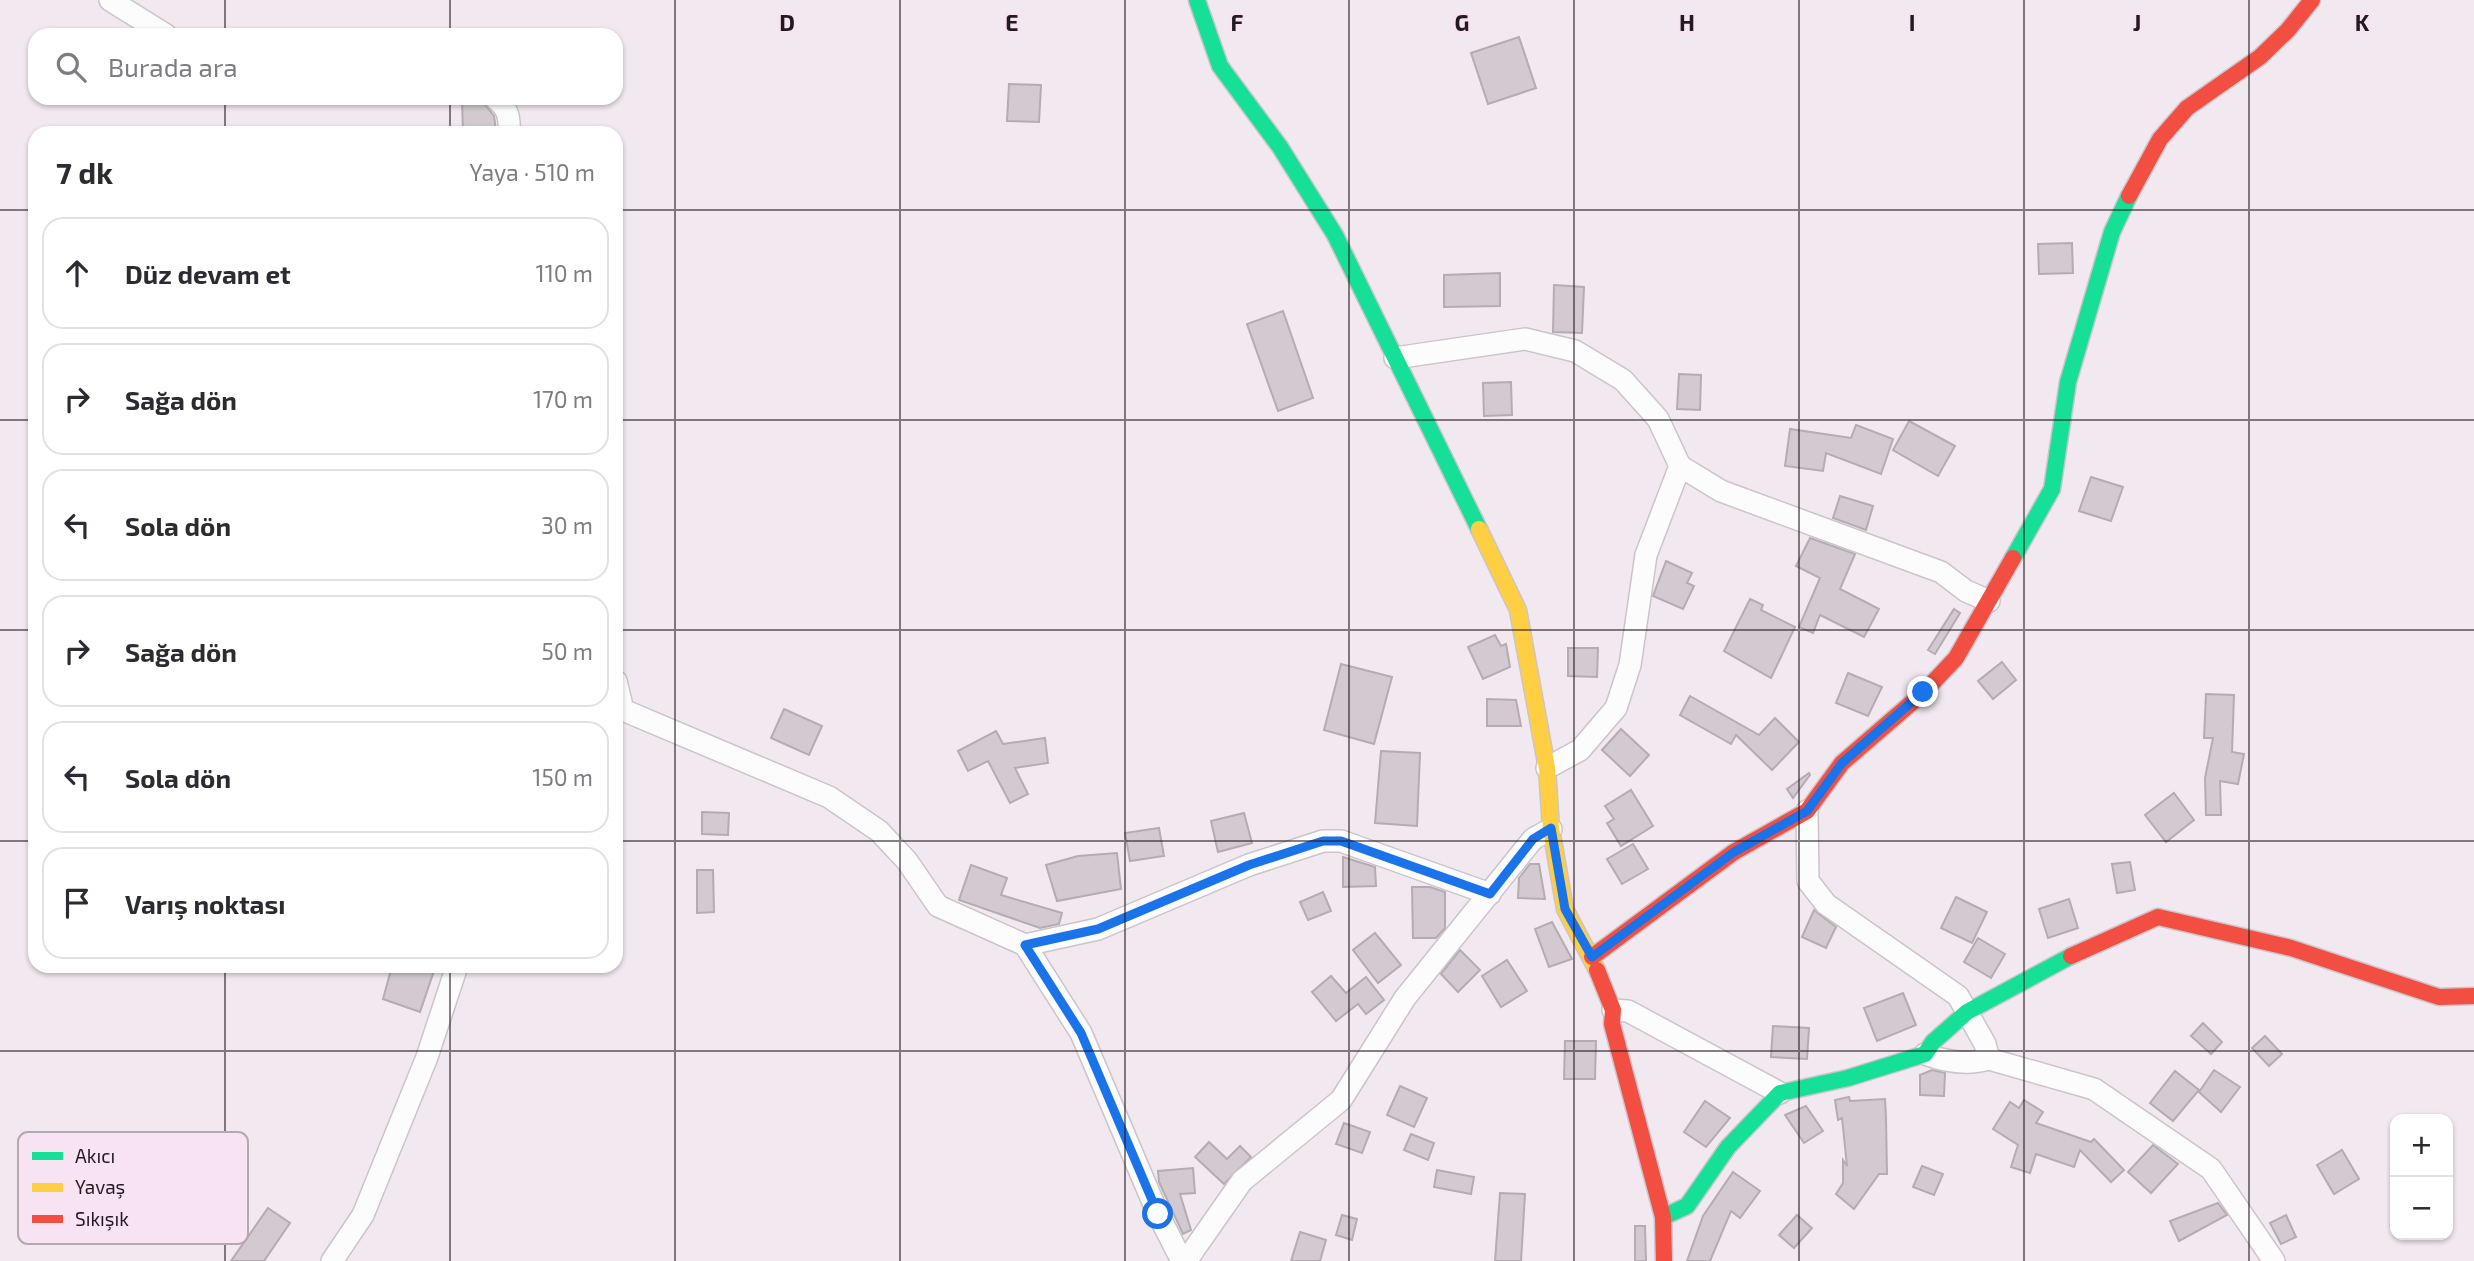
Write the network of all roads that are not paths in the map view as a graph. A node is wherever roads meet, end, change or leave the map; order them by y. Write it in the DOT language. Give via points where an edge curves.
graph roads {
  1 [pos="110,0"];
  2 [pos="1197,0"];
  3 [pos="2312,0"];
  4 [pos="155,28"];
  5 [pos="504,105"];
  6 [pos="509,126"];
  7 [pos="1395,358"];
  8 [pos="1681,466"];
  9 [pos="1989,601"];
  10 [pos="623,716"];
  11 [pos="1547,768"];
  12 [pos="1807,811"];
  13 [pos="1551,828"];
  14 [pos="1490,894"];
  15 [pos="1025,945"];
  16 [pos="1592,957"];
  17 [pos="455,973"];
  18 [pos="2474,996"];
  19 [pos="1613,1010"];
  20 [pos="1967,1012"];
  21 [pos="1926,1054"];
  22 [pos="1989,1059"];
  23 [pos="1780,1093"];
  24 [pos="1663,1217"];
  25 [pos="332,1261"];
  26 [pos="1184,1261"];
  27 [pos="1664,1261"];
  28 [pos="2274,1261"];
  1 -- 4 [label="street"];
  2 -- 7 [label="street" via="1220,66 1280,146 1335,235"];
  3 -- 9 [label="street" via="2260,57 2187,108 2141,169 2112,232 2068,382 2052,489"];
  5 -- 6 [label="street"];
  7 -- 8 [label="street" via="1525,338 1575,351 1623,380 1658,419"];
  7 -- 11 [label="street" via="1518,610"];
  8 -- 9 [label="street" via="1721,491 1941,572"];
  8 -- 11 [label="street" via="1646,555 1630,664 1616,708 1580,750"];
  9 -- 12 [label="street" via="1956,658 1842,763"];
  10 -- 15 [label="street" via="830,797 879,831 939,906"];
  11 -- 13 [label="street"];
  12 -- 16 [label="street" via="1734,852"];
  12 -- 20 [label="street" via="1808,881 1826,904 1958,996"];
  13 -- 14 [label="street" via="1533,839"];
  13 -- 16 [label="street" via="1565,909"];
  14 -- 15 [label="street" via="1341,841 1323,841 1249,865 1098,929"];
  14 -- 26 [label="street" via="1405,998 1341,1100 1242,1181"];
  15 -- 26 [label="street" via="1081,1033 1158,1214"];
  16 -- 19 [label="street"];
  17 -- 25 [label="street" via="427,1057 363,1215"];
  18 -- 20 [label="street" via="2439,997 2291,948 2158,917 2094,943"];
  19 -- 23 [label="street" via="1628,1011"];
  19 -- 24 [label="street" via="1612,1024"];
  20 -- 21 [label="street"];
  20 -- 22 [label="street"];
  21 -- 22 [label="street" via="1975,1063"];
  21 -- 23 [label="street"];
  22 -- 28 [label="street" via="2094,1089 2211,1169"];
  23 -- 24 [label="street" via="1728,1147 1687,1206"];
  24 -- 27 [label="street"];
}
